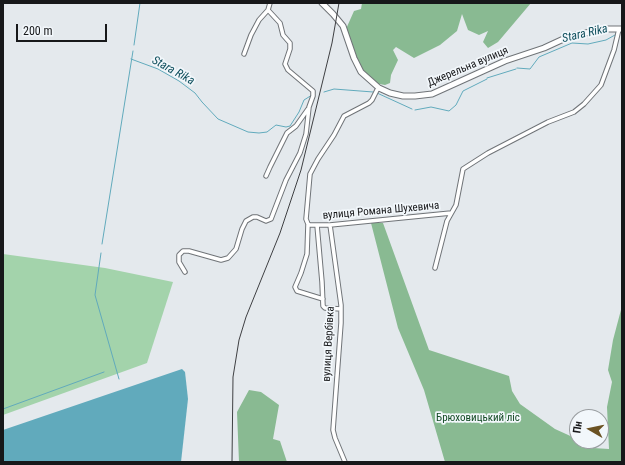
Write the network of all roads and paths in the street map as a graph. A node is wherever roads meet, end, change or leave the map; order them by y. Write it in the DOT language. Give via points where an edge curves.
graph roads {
  1 [pos="270,3"];
  2 [pos="322,3"];
  3 [pos="268,10"];
  4 [pos="620,30"];
  5 [pos="244,54"];
  6 [pos="378,89"];
  7 [pos="309,107"];
  8 [pos="266,176"];
  9 [pos="451,213"];
  10 [pos="308,224"];
  11 [pos="317,225"];
  12 [pos="330,225"];
  13 [pos="435,268"];
  14 [pos="185,272"];
  15 [pos="323,299"];
  16 [pos="341,309"];
  17 [pos="345,462"];
  1 -- 3 [label="street"];
  2 -- 6 [label="street, Джерельна вулиця" via="343,26 359,69"];
  3 -- 5 [label="street" via="259,20"];
  3 -- 7 [label="street" via="280,23 283,34 290,43 285,64 288,70 313,94"];
  4 -- 6 [label="street, Джерельна вулиця" via="570,36 432,94 403,96"];
  4 -- 9 [label="street, вулиця Романа Шухевича" via="601,85 574,112 538,126 463,169 456,206"];
  6 -- 10 [label="street" via="369,103 344,116 314,167 306,204"];
  7 -- 8 [label="street" via="296,126 287,133"];
  7 -- 14 [label="street" via="306,134 300,153 286,180 272,219 266,221 253,217 246,221 236,249 228,258 221,260 183,251 179,255 179,262"];
  9 -- 12 [label="street, вулиця Романа Шухевича"];
  9 -- 13 [label="street"];
  10 -- 11 [label="street, вулиця Романа Шухевича"];
  10 -- 15 [label="street" via="306,259 295,289"];
  11 -- 12 [label="street, вулиця Романа Шухевича"];
  11 -- 15 [label="street"];
  12 -- 16 [label="street, вулиця Вербівка"];
  15 -- 16 [label="street" via="324,308"];
  16 -- 17 [label="street, вулиця Вербівка" via="333,430"];
}
